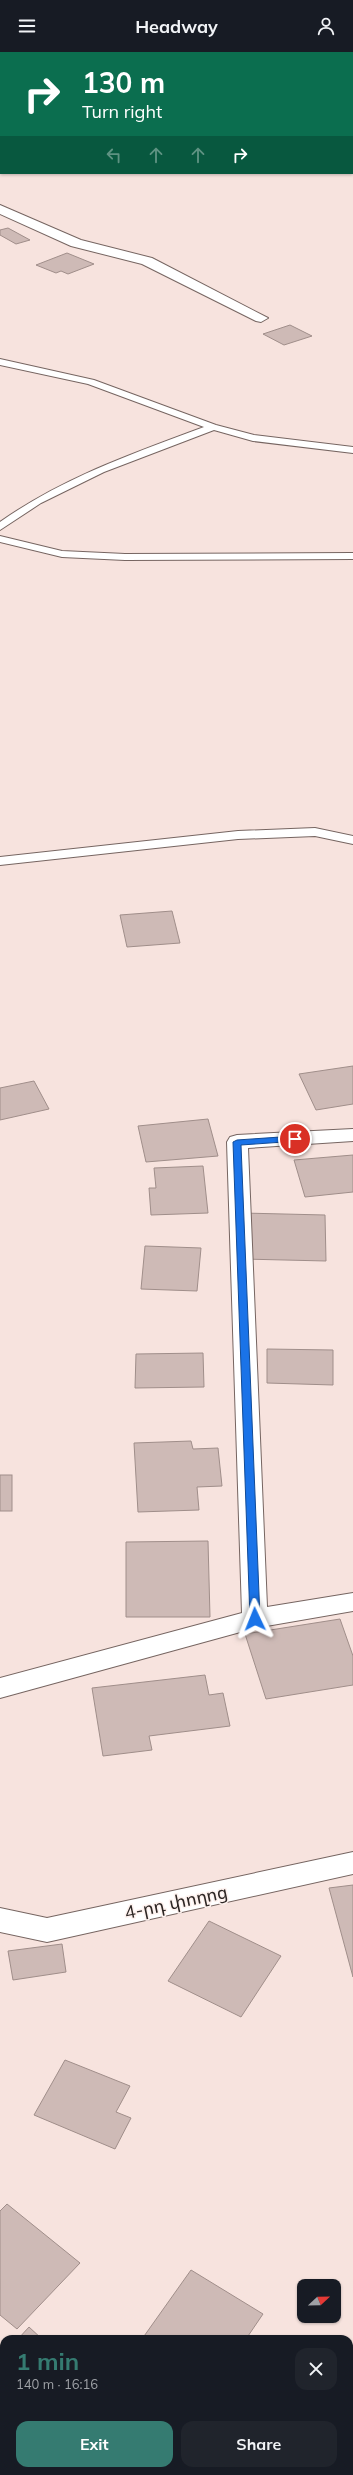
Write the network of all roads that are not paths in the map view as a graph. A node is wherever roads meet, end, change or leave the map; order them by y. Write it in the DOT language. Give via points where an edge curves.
graph roads {
  1 [pos="0,209"];
  2 [pos="261,318"];
  3 [pos="0,362"];
  4 [pos="213,427"];
  5 [pos="353,450"];
  6 [pos="0,527"];
  7 [pos="0,539"];
  8 [pos="353,556"];
  9 [pos="353,840"];
  10 [pos="0,861"];
  11 [pos="353,1135"];
  12 [pos="353,1602"];
  13 [pos="255,1619"];
  14 [pos="0,1688"];
  15 [pos="353,1863"];
  16 [pos="0,1920"];
  1 -- 2 [label="street" via="76,243 147,261"];
  3 -- 4 [label="lane" via="91,382"];
  4 -- 5 [label="lane" via="253,438"];
  4 -- 6 [label="lane" via="100,470 37,501"];
  7 -- 8 [label="lane" via="62,554 118,557"];
  9 -- 10 [label="lane" via="315,832 238,835"];
  11 -- 13 [label="street" via="237,1142"];
  12 -- 13 [label="street"];
  13 -- 14 [label="street"];
  15 -- 16 [label="street, 4-րդ փողոց" via="47,1930"];
}
